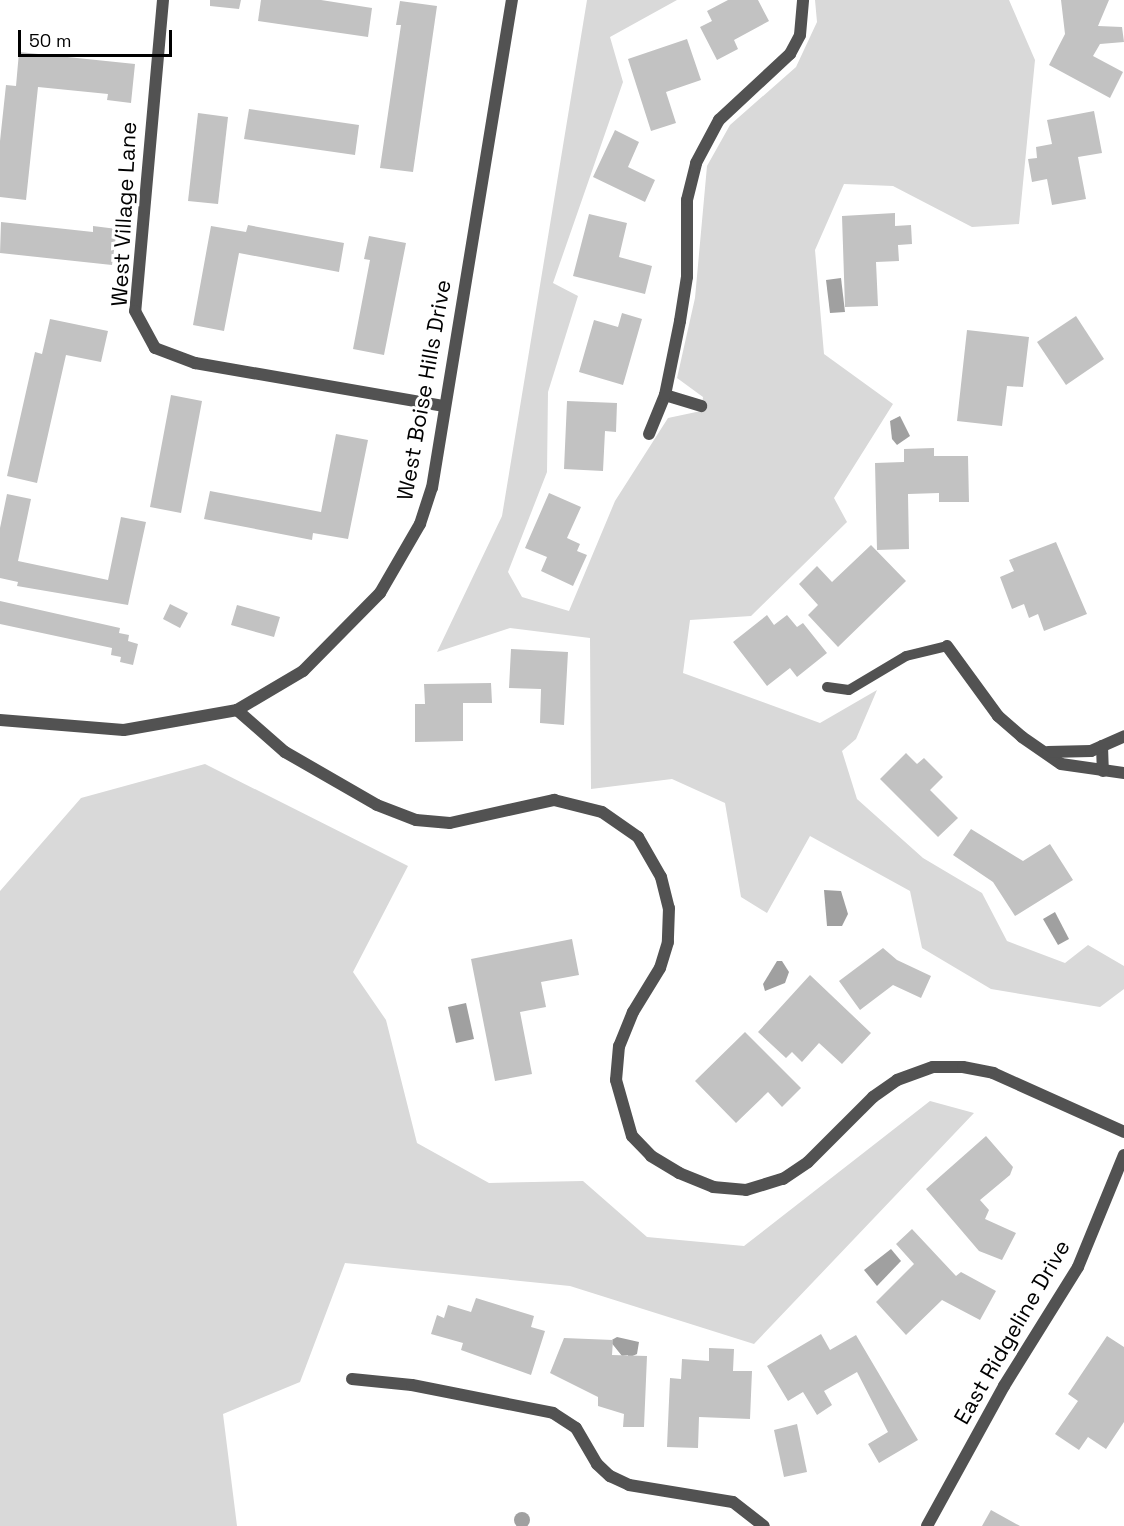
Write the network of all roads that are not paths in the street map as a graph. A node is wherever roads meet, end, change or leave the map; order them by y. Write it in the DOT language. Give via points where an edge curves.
graph roads {
  1 [pos="163,0"];
  2 [pos="512,0"];
  3 [pos="803,0"];
  4 [pos="665,395"];
  5 [pos="444,406"];
  6 [pos="701,406"];
  7 [pos="649,434"];
  8 [pos="947,646"];
  9 [pos="827,687"];
  10 [pos="237,710"];
  11 [pos="0,720"];
  12 [pos="1124,736"];
  13 [pos="1102,746"];
  14 [pos="1048,752"];
  15 [pos="1103,771"];
  16 [pos="1124,773"];
  17 [pos="1124,1132"];
  18 [pos="1124,1155"];
  19 [pos="352,1379"];
  20 [pos="764,1526"];
  21 [pos="927,1526"];
  1 -- 5 [label="street, West Village Lane" via="135,311 155,348 195,363"];
  2 -- 5 [label="street, West Boise Hills Drive"];
  3 -- 4 [label="street" via="800,35 790,54 719,120 696,163 687,200 687,277"];
  4 -- 6 [label="street"];
  4 -- 7 [label="street"];
  5 -- 10 [label="street, West Boise Hills Drive" via="432,488 420,524 380,592 303,671"];
  8 -- 9 [label="lane" via="906,656 849,690"];
  8 -- 14 [label="street" via="998,716 1022,737"];
  10 -- 11 [label="street" via="124,730"];
  10 -- 17 [label="street" via="285,752 377,805 416,820 450,823 554,800 602,812 638,837 661,877 669,908 668,942 660,968 633,1012 619,1046 616,1080 632,1136 651,1156 679,1173 713,1187 746,1190 783,1179 808,1162 873,1097 897,1080 933,1067 993,1073"];
  12 -- 13 [label="street"];
  13 -- 14 [label="street" via="1091,751"];
  13 -- 15 [label="street"];
  14 -- 15 [label="street" via="1060,764"];
  15 -- 16 [label="street"];
  18 -- 21 [label="street, East Ridgeline Drive" via="1078,1267 1004,1386"];
  19 -- 20 [label="street" via="412,1385 553,1413 576,1428 597,1464 610,1476 629,1485 733,1502"];
}
